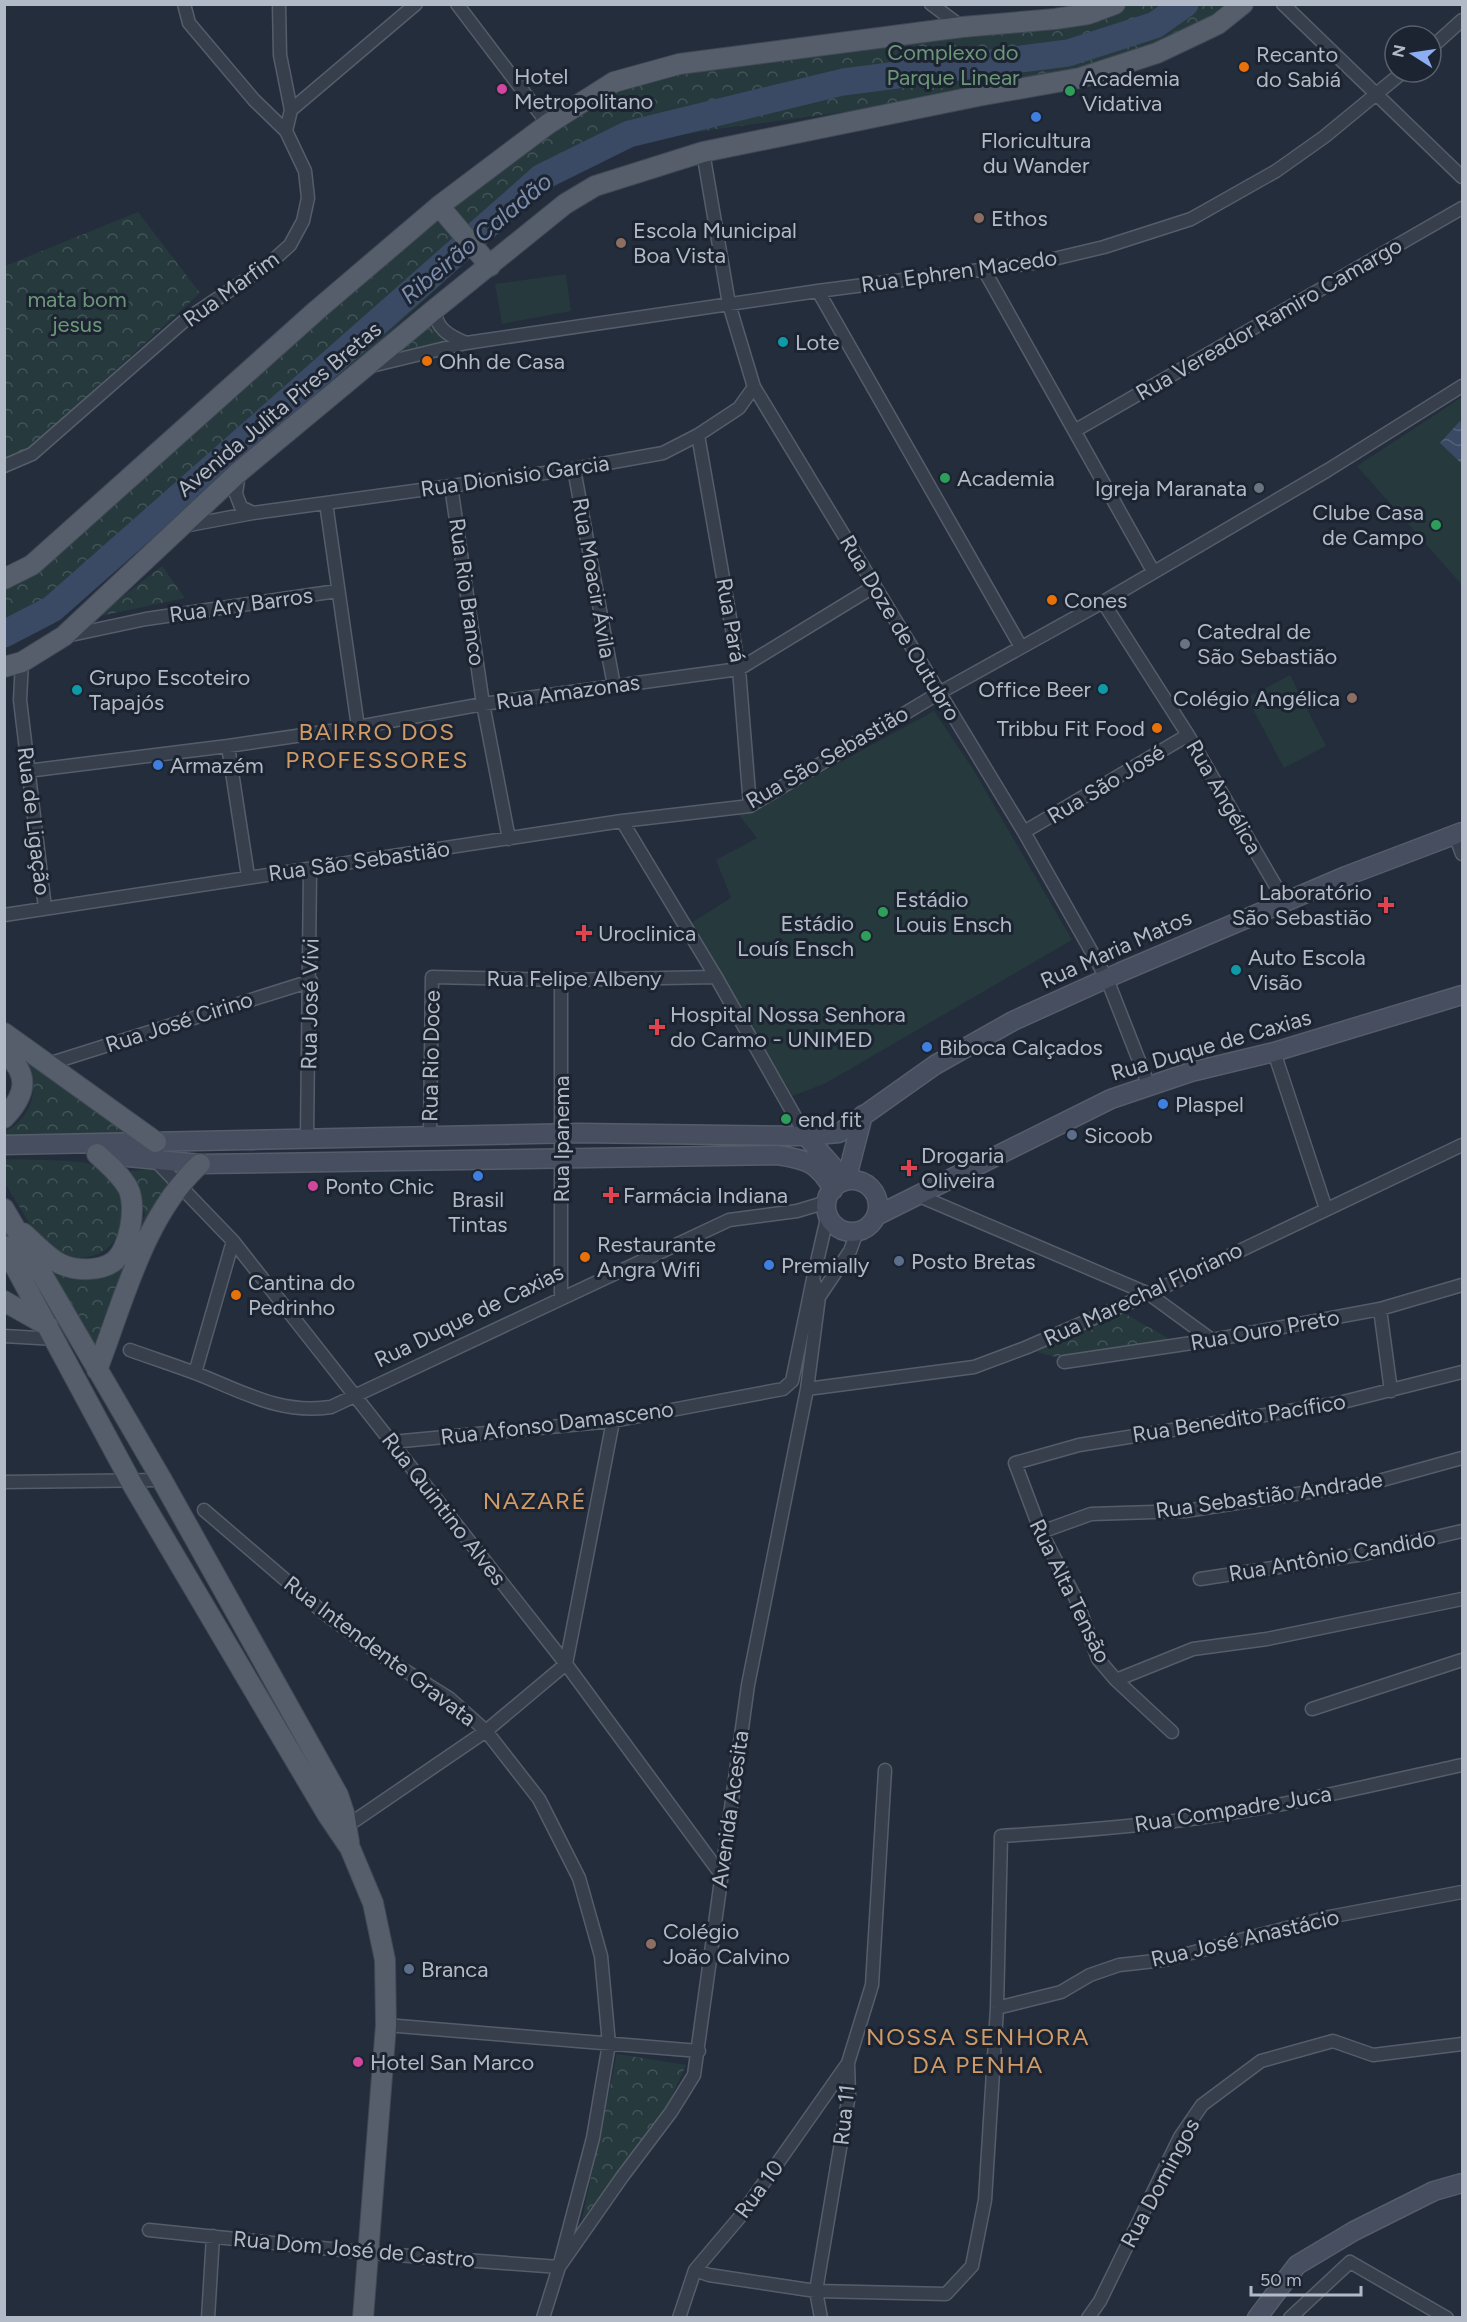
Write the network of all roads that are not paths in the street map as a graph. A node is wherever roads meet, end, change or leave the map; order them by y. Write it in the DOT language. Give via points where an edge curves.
graph roads {
  1 [pos="184,4"];
  2 [pos="279,4"];
  3 [pos="416,4"];
  4 [pos="457,4"];
  5 [pos="932,4"];
  6 [pos="1114,4"];
  7 [pos="1243,4"];
  8 [pos="1282,4"];
  9 [pos="1057,12"];
  10 [pos="1462,20"];
  11 [pos="962,27"];
  12 [pos="1443,37"];
  13 [pos="1390,84"];
  14 [pos="1376,96"];
  15 [pos="291,110"];
  16 [pos="548,124"];
  17 [pos="286,131"];
  18 [pos="703,152"];
  19 [pos="1462,177"];
  20 [pos="440,206"];
  21 [pos="1462,207"];
  22 [pos="484,259"];
  23 [pos="983,268"];
  24 [pos="818,291"];
  25 [pos="729,304"];
  26 [pos="435,309"];
  27 [pos="466,343"];
  28 [pos="364,367"];
  29 [pos="1462,386"];
  30 [pos="754,387"];
  31 [pos="1076,430"];
  32 [pos="699,435"];
  33 [pos="4,466"];
  34 [pos="574,469"];
  35 [pos="239,472"];
  36 [pos="451,486"];
  37 [pos="326,503"];
  38 [pos="253,513"];
  39 [pos="179,526"];
  40 [pos="1153,571"];
  41 [pos="4,579"];
  42 [pos="875,586"];
  43 [pos="337,591"];
  44 [pos="1103,602"];
  45 [pos="64,636"];
  46 [pos="1021,648"];
  47 [pos="13,664"];
  48 [pos="739,669"];
  49 [pos="614,686"];
  50 [pos="939,693"];
  51 [pos="483,704"];
  52 [pos="358,727"];
  53 [pos="1188,735"];
  54 [pos="228,746"];
  55 [pos="27,771"];
  56 [pos="750,806"];
  57 [pos="622,821"];
  58 [pos="1024,832"];
  59 [pos="1459,834"];
  60 [pos="509,839"];
  61 [pos="1462,854"];
  62 [pos="310,870"];
  63 [pos="248,876"];
  64 [pos="1285,902"];
  65 [pos="45,908"];
  66 [pos="4,915"];
  67 [pos="432,977"];
  68 [pos="716,977"];
  69 [pos="1107,979"];
  70 [pos="561,980"];
  71 [pos="311,981"];
  72 [pos="1462,995"];
  73 [pos="4,1033"];
  74 [pos="4,1052"];
  75 [pos="1274,1052"];
  76 [pos="48,1064"];
  77 [pos="1149,1086"];
  78 [pos="863,1115"];
  79 [pos="4,1118"];
  80 [pos="561,1133"];
  81 [pos="430,1136"];
  82 [pos="806,1136"];
  83 [pos="307,1138"];
  84 [pos="4,1145"];
  85 [pos="1462,1145"];
  86 [pos="155,1150"];
  87 [pos="97,1154"];
  88 [pos="4,1155"];
  89 [pos="561,1157"];
  90 [pos="200,1164"];
  91 [pos="179,1184"];
  92 [pos="917,1195"];
  93 [pos="833,1197"];
  94 [pos="1326,1209"];
  95 [pos="876,1216"];
  96 [pos="9,1217"];
  97 [pos="857,1232"];
  98 [pos="233,1241"];
  99 [pos="4,1246"];
  100 [pos="813,1279"];
  101 [pos="1462,1285"];
  102 [pos="1149,1294"];
  103 [pos="819,1297"];
  104 [pos="561,1298"];
  105 [pos="4,1301"];
  106 [pos="1380,1309"];
  107 [pos="51,1333"];
  108 [pos="4,1336"];
  109 [pos="1212,1340"];
  110 [pos="130,1350"];
  111 [pos="1064,1362"];
  112 [pos="96,1370"];
  113 [pos="1462,1372"];
  114 [pos="195,1373"];
  115 [pos="807,1389"];
  116 [pos="1391,1391"];
  117 [pos="356,1398"];
  118 [pos="613,1421"];
  119 [pos="392,1442"];
  120 [pos="1462,1458"];
  121 [pos="1015,1463"];
  122 [pos="162,1480"];
  123 [pos="4,1482"];
  124 [pos="131,1482"];
  125 [pos="204,1510"];
  126 [pos="1462,1531"];
  127 [pos="1041,1532"];
  128 [pos="1200,1579"];
  129 [pos="1462,1599"];
  130 [pos="1462,1660"];
  131 [pos="567,1664"];
  132 [pos="1116,1680"];
  133 [pos="1312,1709"];
  134 [pos="486,1731"];
  135 [pos="1172,1732"];
  136 [pos="1462,1765"];
  137 [pos="885,1770"];
  138 [pos="342,1829"];
  139 [pos="720,1873"];
  140 [pos="1462,1892"];
  141 [pos="997,2008"];
  142 [pos="386,2025"];
  143 [pos="609,2044"];
  144 [pos="1462,2044"];
  145 [pos="699,2051"];
  146 [pos="848,2063"];
  147 [pos="1462,2183"];
  148 [pos="149,2230"];
  149 [pos="213,2236"];
  150 [pos="369,2253"];
  151 [pos="559,2267"];
  152 [pos="695,2270"];
  153 [pos="816,2290"];
  154 [pos="1445,2317"];
  155 [pos="208,2318"];
  156 [pos="363,2318"];
  157 [pos="543,2318"];
  158 [pos="679,2318"];
  159 [pos="821,2318"];
  160 [pos="1088,2318"];
  161 [pos="1257,2318"];
  162 [pos="1290,2318"];
  1 -- 17 [label="street, Rua Marfim" via="189,23 254,100"];
  2 -- 15 [label="street" via="280,55"];
  3 -- 15 [label="street"];
  4 -- 16 [label="street"];
  5 -- 11 [label="street"];
  6 -- 9 [label="main road, Avenida Julita Pires Bretas" via="1088,14"];
  7 -- 18 [label="main road, Avenida Julita Pires Bretas" via="1218,24 1157,53 1080,78"];
  8 -- 14 [label="street"];
  9 -- 11 [label="main road, Avenida Julita Pires Bretas"];
  10 -- 12 [label="street"];
  11 -- 16 [label="main road, Avenida Julita Pires Bretas" via="679,64 614,82"];
  13 -- 14 [label="street, Rua Ephren Macedo"];
  14 -- 19 [label="street"];
  14 -- 23 [label="street, Rua Ephren Macedo" via="1276,171 1191,219 1041,262"];
  15 -- 17 [label="street"];
  16 -- 20 [label="main road, Avenida Julita Pires Bretas"];
  17 -- 33 [label="street, Rua Marfim" via="305,171 308,198 303,221 290,245 269,264 184,321 32,454"];
  18 -- 22 [label="main road, Avenida Julita Pires Bretas" via="595,186"];
  18 -- 25 [label="street, Rua Doze de Outubro"];
  20 -- 22 [label="main road"];
  20 -- 41 [label="main road, Avenida Julita Pires Bretas" via="300,325 32,565"];
  21 -- 31 [label="street, Rua Vereador Ramiro Camargo"];
  22 -- 26 [label="main road, Avenida Julita Pires Bretas"];
  23 -- 24 [label="street, Rua Ephren Macedo"];
  23 -- 31 [label="street"];
  24 -- 25 [label="street, Rua Ephren Macedo"];
  24 -- 46 [label="street"];
  25 -- 27 [label="street, Rua Ephren Macedo"];
  25 -- 30 [label="street, Rua Doze de Outubro"];
  26 -- 27 [label="street" via="440,327"];
  26 -- 28 [label="main road, Avenida Julita Pires Bretas"];
  27 -- 28 [label="street, Rua Ephren Macedo"];
  28 -- 35 [label="main road, Avenida Julita Pires Bretas"];
  29 -- 40 [label="street, Rua São Sebastião" via="1328,470"];
  30 -- 32 [label="street, Rua Dionisio Garcia" via="739,408"];
  30 -- 42 [label="street, Rua Doze de Outubro"];
  31 -- 40 [label="street"];
  32 -- 34 [label="street, Rua Dionisio Garcia" via="663,453"];
  32 -- 48 [label="street, Rua Pará"];
  34 -- 36 [label="street, Rua Dionisio Garcia"];
  34 -- 49 [label="street, Rua Moacir Ávila"];
  35 -- 38 [label="street" via="236,494 241,507"];
  35 -- 39 [label="main road, Avenida Julita Pires Bretas"];
  36 -- 37 [label="street, Rua Dionisio Garcia"];
  36 -- 51 [label="street, Rua Rio Branco"];
  37 -- 38 [label="street, Rua Dionisio Garcia"];
  37 -- 43 [label="street"];
  38 -- 39 [label="street, Rua Dionisio Garcia"];
  39 -- 45 [label="main road, Avenida Julita Pires Bretas"];
  40 -- 44 [label="street, Rua São Sebastião"];
  42 -- 48 [label="street, Rua Amazonas"];
  42 -- 50 [label="street, Rua Doze de Outubro"];
  43 -- 45 [label="street, Rua Ary Barros" via="146,619"];
  43 -- 52 [label="street"];
  44 -- 46 [label="street, Rua São Sebastião"];
  44 -- 53 [label="street, Rua Angélica"];
  45 -- 47 [label="main road, Avenida Julita Pires Bretas"];
  46 -- 50 [label="street, Rua São Sebastião"];
  47 -- 55 [label="street, Rua de Ligação"];
  48 -- 49 [label="street, Rua Amazonas"];
  48 -- 56 [label="street, Rua Pará"];
  49 -- 51 [label="street, Rua Amazonas"];
  50 -- 56 [label="street, Rua São Sebastião"];
  50 -- 58 [label="street, Rua Doze de Outubro"];
  51 -- 52 [label="street, Rua Amazonas"];
  51 -- 60 [label="street, Rua Rio Branco"];
  52 -- 54 [label="street, Rua Amazonas"];
  53 -- 58 [label="street, Rua São José"];
  53 -- 64 [label="street, Rua Angélica"];
  54 -- 55 [label="street, Rua Amazonas"];
  54 -- 63 [label="street"];
  55 -- 65 [label="street, Rua de Ligação"];
  56 -- 57 [label="street, Rua São Sebastião"];
  57 -- 60 [label="street, Rua São Sebastião"];
  57 -- 68 [label="street"];
  58 -- 69 [label="street, Rua Doze de Outubro"];
  59 -- 61 [label="street"];
  59 -- 64 [label="main road, Rua Maria Matos"];
  60 -- 62 [label="street, Rua São Sebastião"];
  62 -- 63 [label="street, Rua São Sebastião"];
  62 -- 71 [label="street, Rua José Vivi"];
  63 -- 65 [label="street, Rua São Sebastião"];
  64 -- 69 [label="main road, Rua Maria Matos"];
  65 -- 66 [label="street, Rua São Sebastião"];
  67 -- 70 [label="street, Rua Felipe Albeny"];
  67 -- 81 [label="street, Rua Rio Doce"];
  68 -- 70 [label="street, Rua Felipe Albeny"];
  68 -- 82 [label="street"];
  69 -- 77 [label="street, Rua Doze de Outubro"];
  69 -- 78 [label="main road, Rua Maria Matos" via="993,1032 935,1065"];
  70 -- 80 [label="street, Rua Ipanema"];
  71 -- 76 [label="street, Rua José Cirino"];
  71 -- 83 [label="street, Rua José Vivi"];
  72 -- 75 [label="main road, Rua Duque de Caxias"];
  73 -- 76 [label="main road"];
  74 -- 79 [label="main road" via="16,1062 24,1079 20,1095"];
  75 -- 77 [label="main road, Rua Duque de Caxias"];
  75 -- 94 [label="street"];
  76 -- 86 [label="main road"];
  77 -- 92 [label="main road, Rua Duque de Caxias" via="1111,1098"];
  78 -- 82 [label="main road, Rua Maria Matos" via="838,1133"];
  78 -- 93 [label="main road"];
  80 -- 81 [label="main road, Rua Maria Matos"];
  80 -- 82 [label="main road, Rua Maria Matos"];
  80 -- 89 [label="street, Rua Ipanema"];
  81 -- 83 [label="main road, Rua Maria Matos"];
  82 -- 93 [label="main road"];
  83 -- 86 [label="main road, Rua Maria Matos"];
  84 -- 86 [label="main road"];
  85 -- 94 [label="street, Rua Marechal Floriano"];
  86 -- 87 [label="main road"];
  86 -- 90 [label="main road"];
  86 -- 91 [label="street, Rua Quintino Alves"];
  87 -- 88 [label="main road"];
  87 -- 96 [label="main road" via="122,1179 133,1208 126,1243 114,1261 98,1268 61,1265"];
  89 -- 90 [label="main road"];
  89 -- 93 [label="main road" via="777,1155 813,1164 824,1174"];
  89 -- 104 [label="street, Rua Ipanema"];
  90 -- 91 [label="main road"];
  91 -- 98 [label="street, Rua Quintino Alves"];
  91 -- 112 [label="main road" via="164,1206 139,1260"];
  92 -- 95 [label="main road, Rua Duque de Caxias"];
  92 -- 102 [label="street"];
  93 -- 95 [label="main road" via="862,1182 870,1186 878,1200"];
  93 -- 97 [label="main road" via="840,1229"];
  93 -- 100 [label="street"];
  93 -- 104 [label="street, Rua Duque de Caxias" via="797,1211 729,1220"];
  94 -- 102 [label="street, Rua Marechal Floriano"];
  95 -- 97 [label="main road" via="867,1228"];
  96 -- 112 [label="main road"];
  97 -- 103 [label="street, Avenida Acesita" via="850,1251"];
  98 -- 114 [label="street"];
  98 -- 117 [label="street, Rua Quintino Alves"];
  99 -- 107 [label="main road"];
  100 -- 103 [label="street, Avenida Acesita"];
  100 -- 118 [label="street, Rua Afonso Damasceno" via="792,1381 783,1389"];
  101 -- 106 [label="street, Rua Ouro Preto"];
  102 -- 109 [label="street"];
  102 -- 115 [label="street, Rua Marechal Floriano" via="974,1367"];
  103 -- 115 [label="street, Avenida Acesita"];
  104 -- 117 [label="street, Rua Duque de Caxias"];
  105 -- 107 [label="main road"];
  106 -- 109 [label="street, Rua Ouro Preto"];
  106 -- 116 [label="street"];
  107 -- 108 [label="street"];
  107 -- 124 [label="main road"];
  109 -- 111 [label="street, Rua Ouro Preto"];
  110 -- 114 [label="street, Rua Duque de Caxias"];
  112 -- 122 [label="main road"];
  113 -- 116 [label="street, Rua Benedito Pacífico"];
  114 -- 117 [label="street, Rua Duque de Caxias" via="256,1399 307,1411"];
  115 -- 139 [label="street, Avenida Acesita" via="748,1685"];
  116 -- 121 [label="street, Rua Benedito Pacífico" via="1079,1445"];
  117 -- 119 [label="street, Rua Quintino Alves"];
  118 -- 119 [label="street, Rua Afonso Damasceno"];
  118 -- 131 [label="street"];
  119 -- 131 [label="street, Rua Quintino Alves"];
  120 -- 127 [label="street, Rua Sebastião Andrade" via="1376,1482 1185,1512 1091,1514"];
  121 -- 127 [label="street, Rua Alta Tensão"];
  122 -- 124 [label="street"];
  122 -- 138 [label="main road" via="338,1795"];
  123 -- 124 [label="street"];
  124 -- 138 [label="main road"];
  125 -- 134 [label="street, Rua Intendente Gravata" via="324,1613 449,1698"];
  126 -- 128 [label="street, Rua Antônio Candido" via="1364,1554"];
  127 -- 132 [label="street, Rua Alta Tensão" via="1076,1599 1098,1659"];
  129 -- 132 [label="street" via="1267,1640 1193,1649"];
  130 -- 133 [label="street"];
  131 -- 134 [label="street"];
  131 -- 139 [label="street, Rua Quintino Alves"];
  132 -- 135 [label="street, Rua Alta Tensão"];
  134 -- 138 [label="street"];
  134 -- 143 [label="street, Rua Intendente Gravata" via="539,1798 579,1878 601,1956"];
  136 -- 141 [label="street, Rua Compadre Juca" via="1192,1819 1001,1836"];
  137 -- 146 [label="street, Rua 11" via="872,1985"];
  138 -- 142 [label="main road" via="380,1930 385,1960"];
  139 -- 145 [label="street, Avenida Acesita"];
  140 -- 141 [label="street, Rua José Anastácio" via="1329,1917 1164,1960 1119,1965 1090,1975 1061,1992"];
  141 -- 153 [label="street" via="985,2200 972,2266 946,2294"];
  142 -- 143 [label="street"];
  142 -- 150 [label="main road"];
  143 -- 145 [label="street"];
  143 -- 151 [label="street, Rua Intendente Gravata" via="593,2138"];
  144 -- 160 [label="street, Rua Domingos" via="1372,2055 1333,2041 1261,2061 1202,2105 1180,2137"];
  145 -- 151 [label="street, Avenida Acesita" via="694,2075 671,2112"];
  146 -- 152 [label="street, Rua 10" via="739,2218"];
  146 -- 153 [label="street, Rua 11" via="849,2095"];
  147 -- 161 [label="main road" via="1434,2191 1354,2231 1298,2265"];
  148 -- 149 [label="street, Rua Dom José de Castro"];
  149 -- 150 [label="street, Rua Dom José de Castro"];
  149 -- 155 [label="street"];
  150 -- 151 [label="street, Rua Dom José de Castro"];
  150 -- 156 [label="main road"];
  151 -- 157 [label="street, Avenida Acesita"];
  152 -- 153 [label="street"];
  152 -- 158 [label="street, Rua 10"];
  153 -- 159 [label="street, Rua 11"];
  154 -- 162 [label="street" via="1350,2262"];
}
